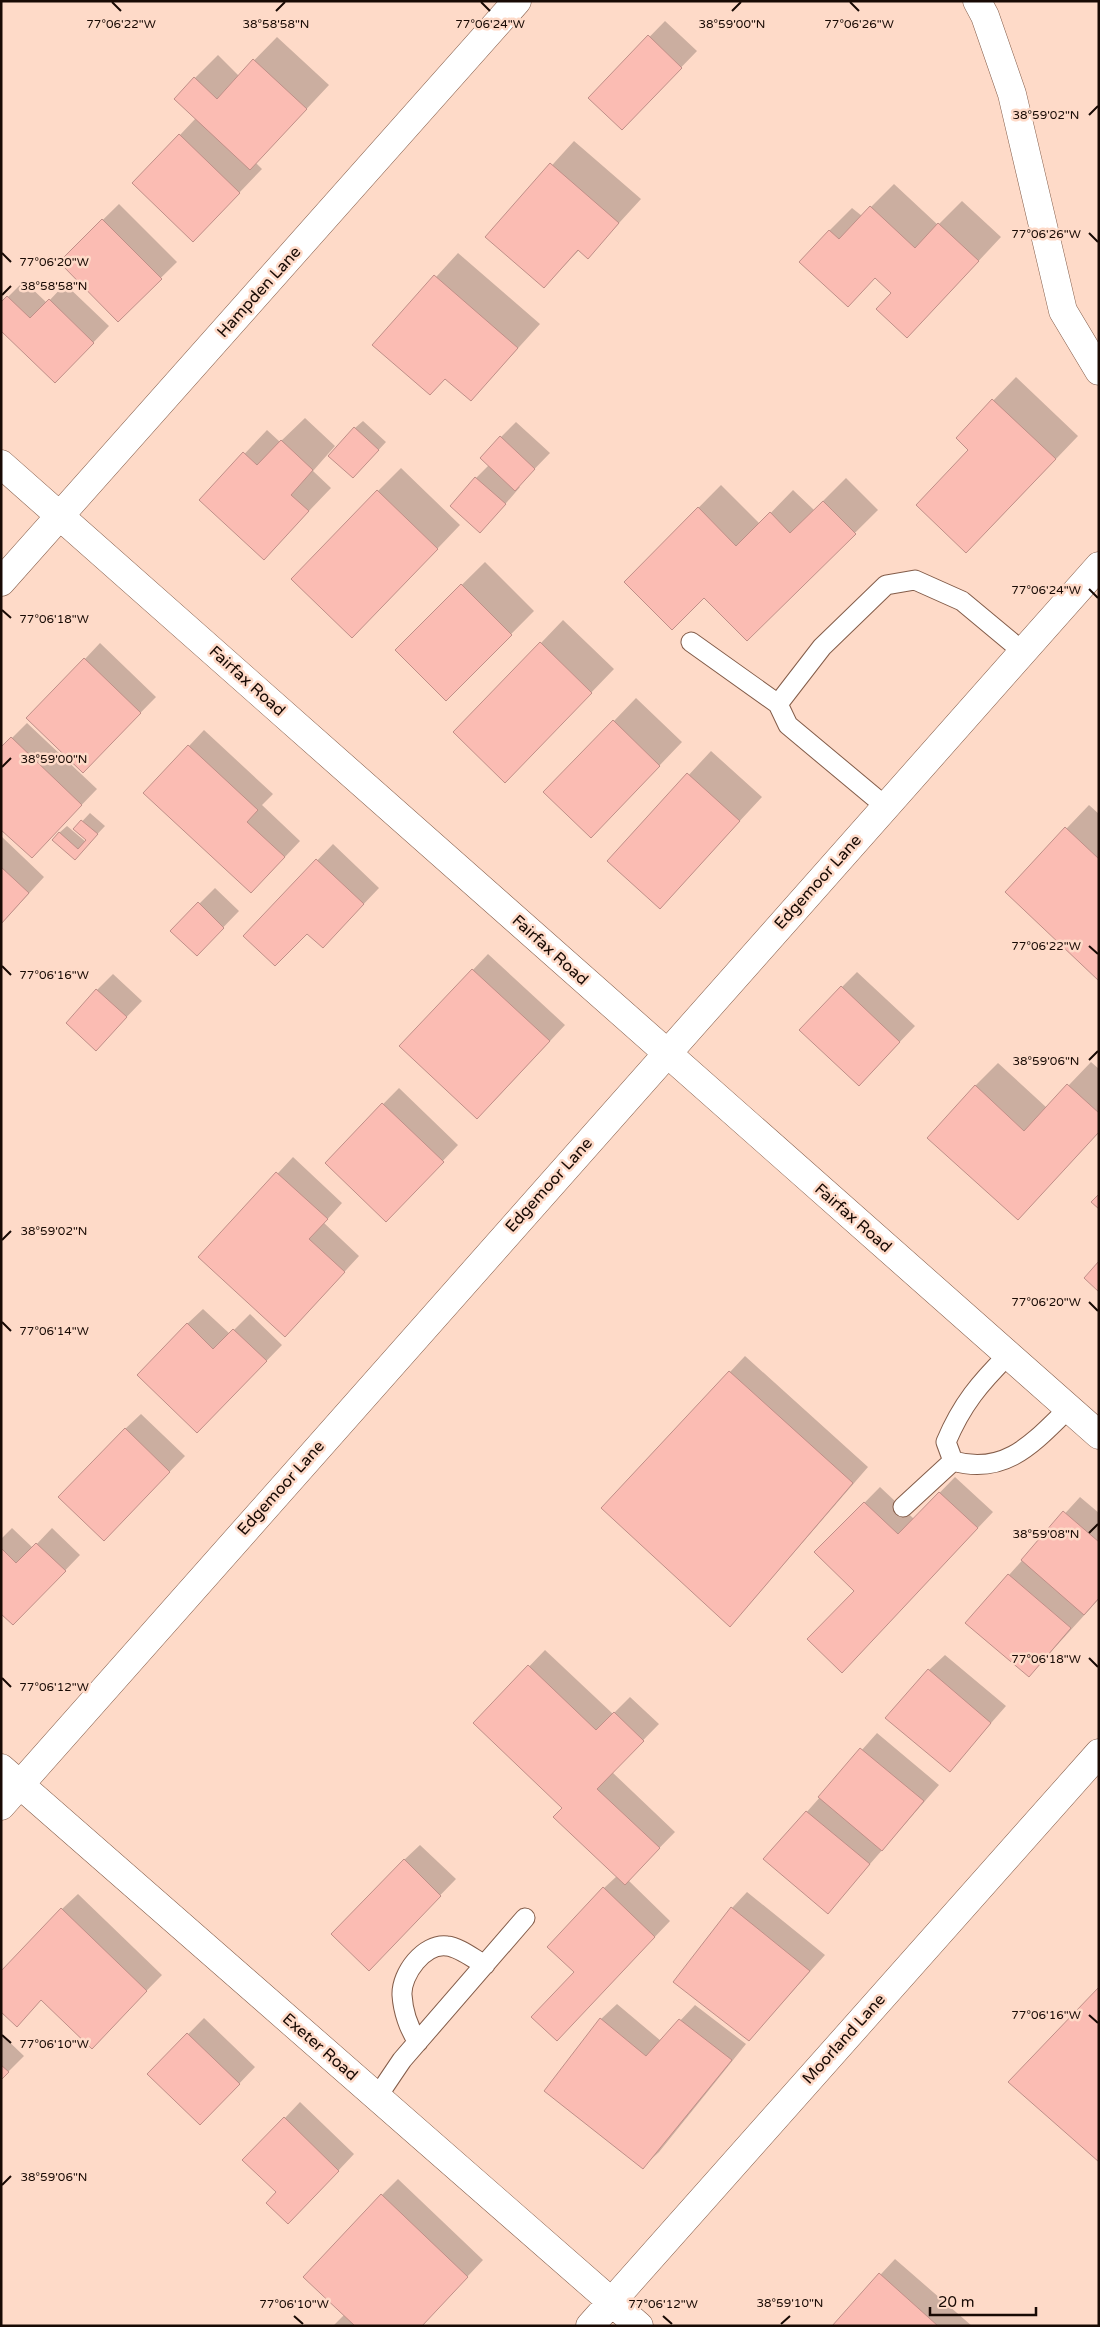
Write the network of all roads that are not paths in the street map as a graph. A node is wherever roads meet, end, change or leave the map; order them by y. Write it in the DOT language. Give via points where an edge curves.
graph roads {
  1 [pos="517,1"];
  2 [pos="977,1"];
  3 [pos="1099,371"];
  4 [pos="1,464"];
  5 [pos="60,516"];
  6 [pos="1099,566"];
  7 [pos="1,582"];
  8 [pos="691,642"];
  9 [pos="1022,651"];
  10 [pos="778,704"];
  11 [pos="885,806"];
  12 [pos="666,1053"];
  13 [pos="1008,1355"];
  14 [pos="1069,1408"];
  15 [pos="1099,1435"];
  16 [pos="953,1461"];
  17 [pos="903,1507"];
  18 [pos="1099,1752"];
  19 [pos="11,1776"];
  20 [pos="1,1806"];
  21 [pos="525,1918"];
  22 [pos="485,1965"];
  23 [pos="418,2042"];
  24 [pos="377,2097"];
  25 [pos="611,2301"];
  26 [pos="590,2326"];
  27 [pos="639,2326"];
  1 -- 5 [label="street, Hampden Lane"];
  2 -- 3 [label="street" via="1012,94 1063,311"];
  4 -- 5 [label="street, Fairfax Road"];
  5 -- 7 [label="street, Hampden Lane"];
  5 -- 12 [label="street, Fairfax Road"];
  6 -- 9 [label="street, Edgemoor Lane"];
  8 -- 10 [label="lane"];
  9 -- 10 [label="lane" via="962,601 915,580 886,585 822,648"];
  9 -- 11 [label="street, Edgemoor Lane"];
  10 -- 11 [label="lane" via="788,725"];
  11 -- 12 [label="street, Edgemoor Lane"];
  12 -- 13 [label="street, Fairfax Road"];
  12 -- 19 [label="street, Edgemoor Lane"];
  13 -- 14 [label="street, Fairfax Road"];
  13 -- 16 [label="lane" via="976,1388 957,1416 946,1442"];
  14 -- 15 [label="street, Fairfax Road"];
  14 -- 16 [label="lane" via="1032,1445 998,1463 971,1466"];
  16 -- 17 [label="lane"];
  18 -- 25 [label="street, Moorland Lane"];
  19 -- 20 [label="street, Edgemoor Lane"];
  19 -- 24 [label="street, Exeter Road"];
  21 -- 22 [label="lane"];
  22 -- 23 [label="lane"];
  22 -- 23 [label="lane" via="448,1946 438,1946 421,1955 411,1966 402,1993 407,2020"];
  23 -- 24 [label="lane"];
  24 -- 25 [label="street, Exeter Road"];
  25 -- 26 [label="street, Moorland Lane"];
  25 -- 27 [label="street, Exeter Road"];
}
